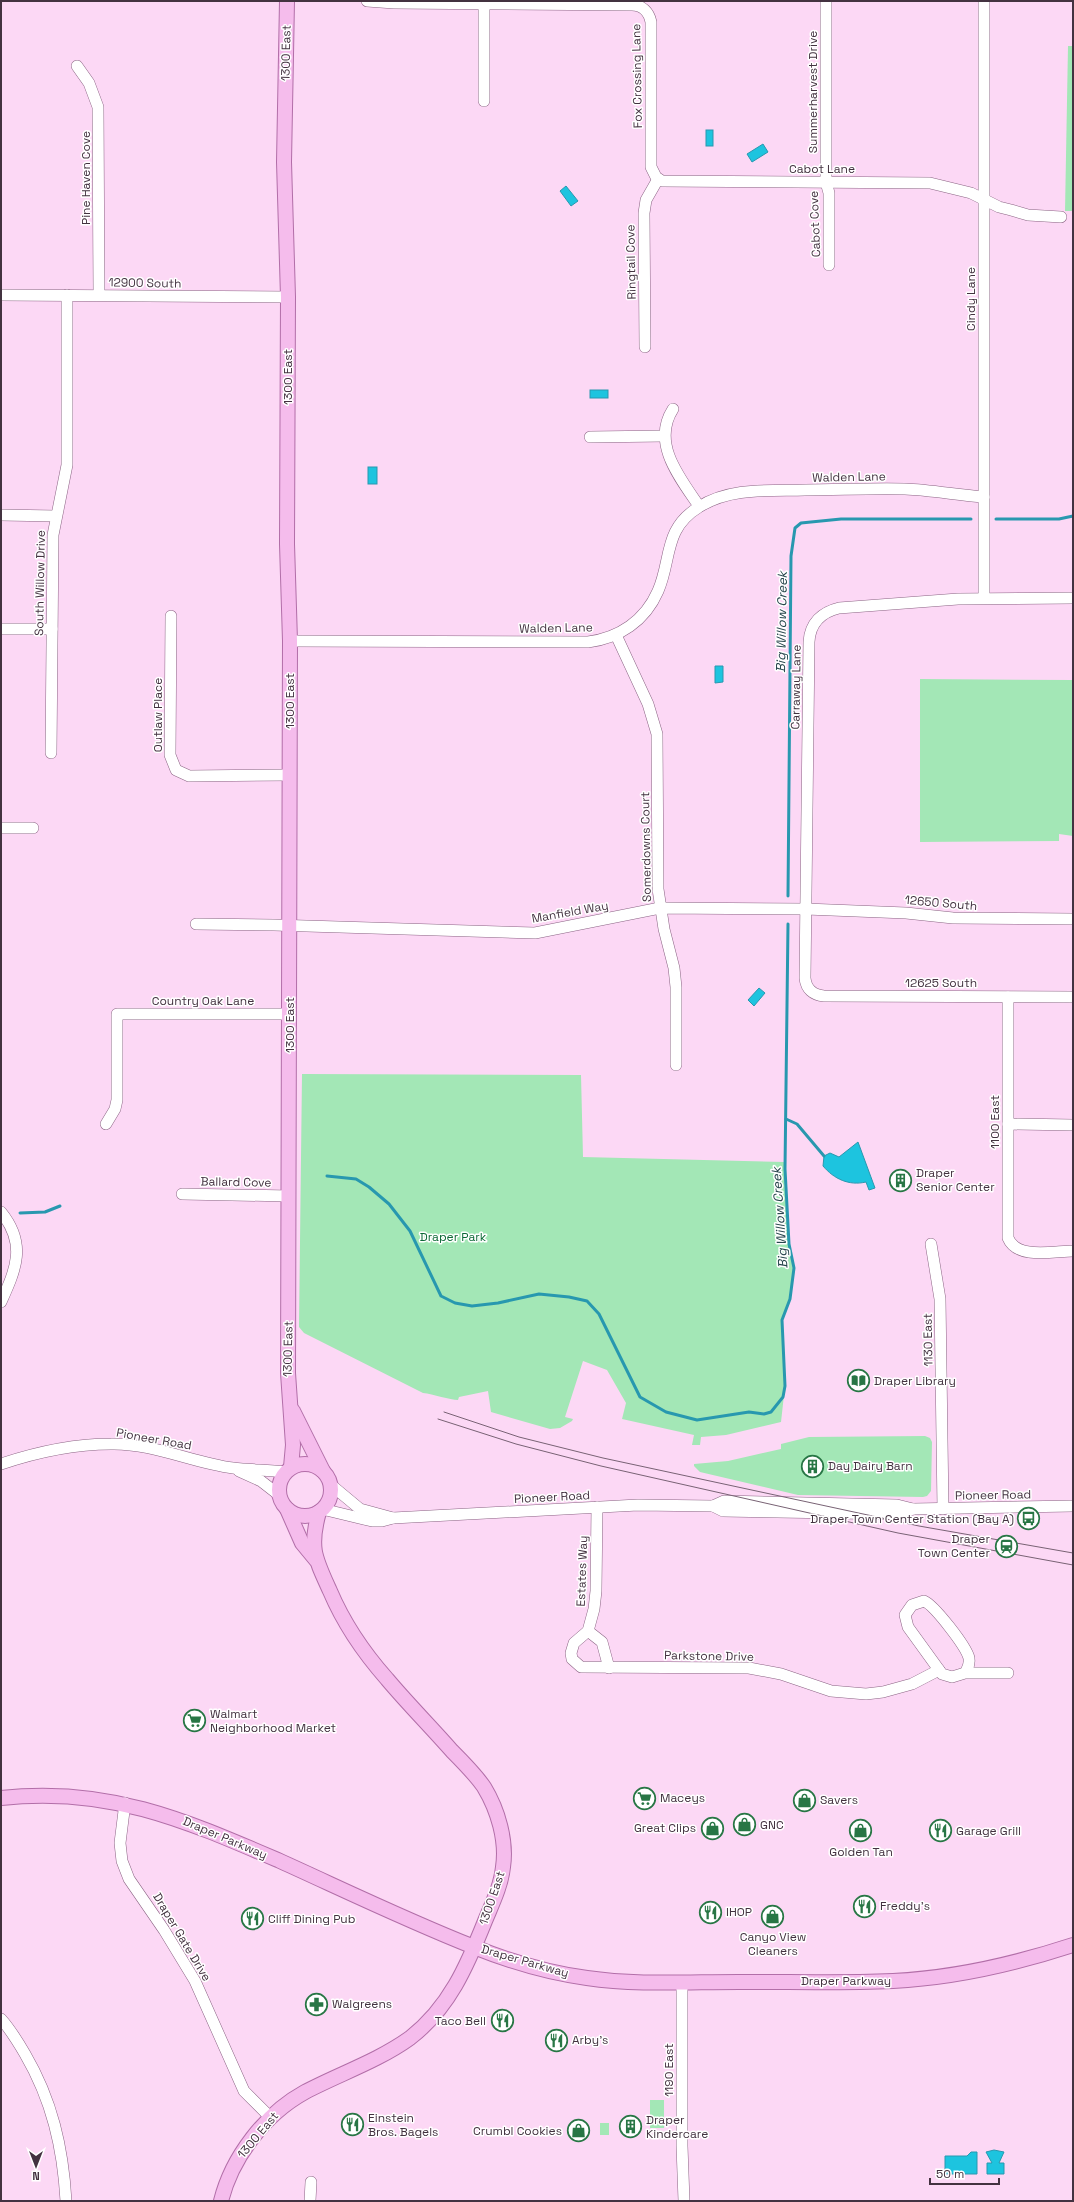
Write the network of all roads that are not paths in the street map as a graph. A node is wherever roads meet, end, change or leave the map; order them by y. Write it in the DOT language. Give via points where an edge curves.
graph roads {
  1 [pos="287,1"];
  2 [pos="367,1"];
  3 [pos="826,1"];
  4 [pos="984,1"];
  5 [pos="484,4"];
  6 [pos="77,66"];
  7 [pos="484,101"];
  8 [pos="658,179"];
  9 [pos="826,182"];
  10 [pos="984,199"];
  11 [pos="1061,217"];
  12 [pos="830,265"];
  13 [pos="1,295"];
  14 [pos="67,295"];
  15 [pos="99,295"];
  16 [pos="288,297"];
  17 [pos="645,347"];
  18 [pos="673,409"];
  19 [pos="664,436"];
  20 [pos="590,437"];
  21 [pos="984,497"];
  22 [pos="699,506"];
  23 [pos="1,515"];
  24 [pos="56,516"];
  25 [pos="984,598"];
  26 [pos="1073,598"];
  27 [pos="171,616"];
  28 [pos="1,629"];
  29 [pos="52,629"];
  30 [pos="616,636"];
  31 [pos="290,640"];
  32 [pos="51,753"];
  33 [pos="290,776"];
  34 [pos="1,828"];
  35 [pos="33,828"];
  36 [pos="660,908"];
  37 [pos="806,909"];
  38 [pos="1073,919"];
  39 [pos="196,924"];
  40 [pos="289,926"];
  41 [pos="810,990"];
  42 [pos="1008,997"];
  43 [pos="1073,997"];
  44 [pos="290,1014"];
  45 [pos="676,1065"];
  46 [pos="106,1124"];
  47 [pos="1008,1124"];
  48 [pos="1073,1125"];
  49 [pos="182,1194"];
  50 [pos="289,1196"];
  51 [pos="1,1212"];
  52 [pos="931,1244"];
  53 [pos="1073,1251"];
  54 [pos="1,1302"];
  55 [pos="289,1402"];
  56 [pos="2,1462"];
  57 [pos="233,1468"];
  58 [pos="288,1469"];
  59 [pos="323,1471"];
  60 [pos="330,1484"];
  61 [pos="279,1495"];
  62 [pos="1073,1506"];
  63 [pos="597,1507"];
  64 [pos="286,1509"];
  65 [pos="943,1509"];
  66 [pos="321,1511"];
  67 [pos="393,1518"];
  68 [pos="316,1560"];
  69 [pos="588,1632"];
  70 [pos="609,1668"];
  71 [pos="939,1670"];
  72 [pos="965,1673"];
  73 [pos="1008,1673"];
  74 [pos="1,1798"];
  75 [pos="125,1803"];
  76 [pos="1073,1945"];
  77 [pos="475,1947"];
  78 [pos="682,1982"];
  79 [pos="1,2019"];
  80 [pos="270,2118"];
  81 [pos="311,2182"];
  82 [pos="66,2201"];
  83 [pos="221,2201"];
  84 [pos="310,2201"];
  85 [pos="684,2201"];
  1 -- 16 [label="main road, 1300 East" via="284,162"];
  2 -- 5 [label="street, Fox Crossing Lane"];
  3 -- 9 [label="street, Summerharvest Drive"];
  4 -- 10 [label="street, Cindy Lane"];
  5 -- 7 [label="street"];
  5 -- 8 [label="street, Fox Crossing Lane" via="632,5 645,10 651,22 651,167"];
  6 -- 15 [label="street, Pine Haven Cove" via="89,83 98,107"];
  8 -- 9 [label="street, Cabot Lane" via="668,182"];
  8 -- 17 [label="street, Ringtail Cove" via="646,200 644,213"];
  9 -- 10 [label="street, Cabot Lane" via="930,183 965,191"];
  9 -- 12 [label="street, Cabot Cove" via="830,193"];
  10 -- 11 [label="street, Cabot Lane" via="999,207 1028,215"];
  10 -- 21 [label="street, Cindy Lane"];
  13 -- 14 [label="street, 12900 South"];
  14 -- 15 [label="street, 12900 South"];
  14 -- 24 [label="street, South Willow Drive" via="67,465 62,498"];
  15 -- 16 [label="street, 12900 South"];
  16 -- 31 [label="main road, 1300 East" via="287,544"];
  18 -- 19 [label="street" via="666,422"];
  19 -- 20 [label="street"];
  19 -- 22 [label="street" via="673,464"];
  21 -- 22 [label="street, Walden Lane" via="903,489 753,491 726,494"];
  21 -- 25 [label="street, Cindy Lane"];
  22 -- 30 [label="street, Walden Lane" via="687,516 674,535 658,591 652,602 637,620"];
  23 -- 24 [label="street"];
  24 -- 29 [label="street, South Willow Drive" via="52,558"];
  25 -- 26 [label="street, Carraway Lane"];
  25 -- 37 [label="street, Carraway Lane" via="839,608 827,612 814,625 809,642"];
  27 -- 33 [label="street, Outlaw Place" via="170,755 176,770 189,776"];
  28 -- 29 [label="street"];
  29 -- 32 [label="street, South Willow Drive"];
  30 -- 31 [label="street, Walden Lane" via="588,642"];
  30 -- 36 [label="street, Somerdowns Court" via="648,704 657,734"];
  31 -- 33 [label="main road, 1300 East"];
  33 -- 40 [label="main road, 1300 East"];
  34 -- 35 [label="street"];
  36 -- 37 [label="street, Manfield Way"];
  36 -- 40 [label="street, Manfield Way" via="535,933"];
  36 -- 45 [label="street, Somerdowns Court" via="676,987"];
  37 -- 38 [label="street, 12650 South" via="906,913 953,918"];
  37 -- 41 [label="street, Carraway Lane" via="804,978"];
  39 -- 40 [label="street, Manfield Way"];
  40 -- 44 [label="main road, 1300 East"];
  41 -- 42 [label="street, 12625 South" via="816,995 824,996"];
  42 -- 43 [label="street, 12625 South"];
  42 -- 47 [label="street, 1100 East"];
  44 -- 46 [label="street, Country Oak Lane" via="117,1014 117,1100"];
  44 -- 50 [label="main road, 1300 East"];
  47 -- 48 [label="street"];
  47 -- 53 [label="street, 1100 East" via="1008,1233 1013,1246 1023,1251"];
  49 -- 50 [label="street, Ballard Cove"];
  50 -- 55 [label="main road, 1300 East"];
  51 -- 54 [label="street" via="11,1231 17,1262 11,1283"];
  52 -- 65 [label="street, 1130 East" via="940,1300"];
  55 -- 58 [label="main road, 1300 East" via="293,1446"];
  55 -- 59 [label="main road, 1300 East"];
  56 -- 57 [label="street, Pioneer Road" via="66,1448 112,1444 156,1450"];
  57 -- 58 [label="street, Pioneer Road"];
  57 -- 61 [label="street, Pioneer Road" via="261,1481"];
  58 -- 59 [label="main road" via="302,1464 314,1465"];
  58 -- 61 [label="main road" via="280,1480"];
  59 -- 60 [label="main road"];
  60 -- 66 [label="main road" via="328,1502"];
  60 -- 67 [label="street, Pioneer Road" via="360,1509"];
  61 -- 64 [label="main road"];
  62 -- 65 [label="street, Pioneer Road"];
  63 -- 65 [label="street, Pioneer Road" via="650,1504 713,1506 724,1501 897,1505 914,1509"];
  63 -- 67 [label="street, Pioneer Road"];
  63 -- 69 [label="street, Estates Way" via="596,1591"];
  64 -- 66 [label="main road" via="296,1515 308,1516"];
  64 -- 68 [label="main road, 1300 East" via="302,1543"];
  66 -- 67 [label="street, Pioneer Road" via="372,1521"];
  66 -- 68 [label="main road, 1300 East" via="313,1541"];
  68 -- 77 [label="main road, 1300 East" via="339,1611 367,1655 475,1775 485,1788 493,1807 503,1838 503,1867 495,1896"];
  69 -- 70 [label="street" via="602,1642"];
  69 -- 70 [label="street" via="574,1643 572,1659 581,1667"];
  70 -- 71 [label="street, Parkstone Drive" via="749,1668 781,1674 831,1691 866,1694 912,1684"];
  71 -- 72 [label="street" via="942,1674 952,1677"];
  71 -- 72 [label="street" via="905,1621 908,1609 918,1602 924,1601 935,1608 967,1653 969,1664"];
  72 -- 73 [label="street"];
  74 -- 75 [label="main road, Draper Parkway" via="72,1797"];
  75 -- 77 [label="main road, Draper Parkway" via="154,1810 210,1831"];
  75 -- 80 [label="street, Draper Gate Drive" via="120,1844 122,1861 129,1879 195,1981 244,2090"];
  76 -- 78 [label="main road, Draper Parkway" via="1030,1959 980,1970 894,1981"];
  77 -- 78 [label="main road, Draper Parkway" via="526,1964 586,1978"];
  77 -- 80 [label="main road, 1300 East" via="463,1975 450,1996 418,2031 387,2052 304,2093"];
  78 -- 85 [label="street, 1190 East"];
  79 -- 82 [label="street" via="35,2072 46,2096 60,2144"];
  80 -- 83 [label="main road, 1300 East" via="237,2160"];
  81 -- 84 [label="street"];
}
